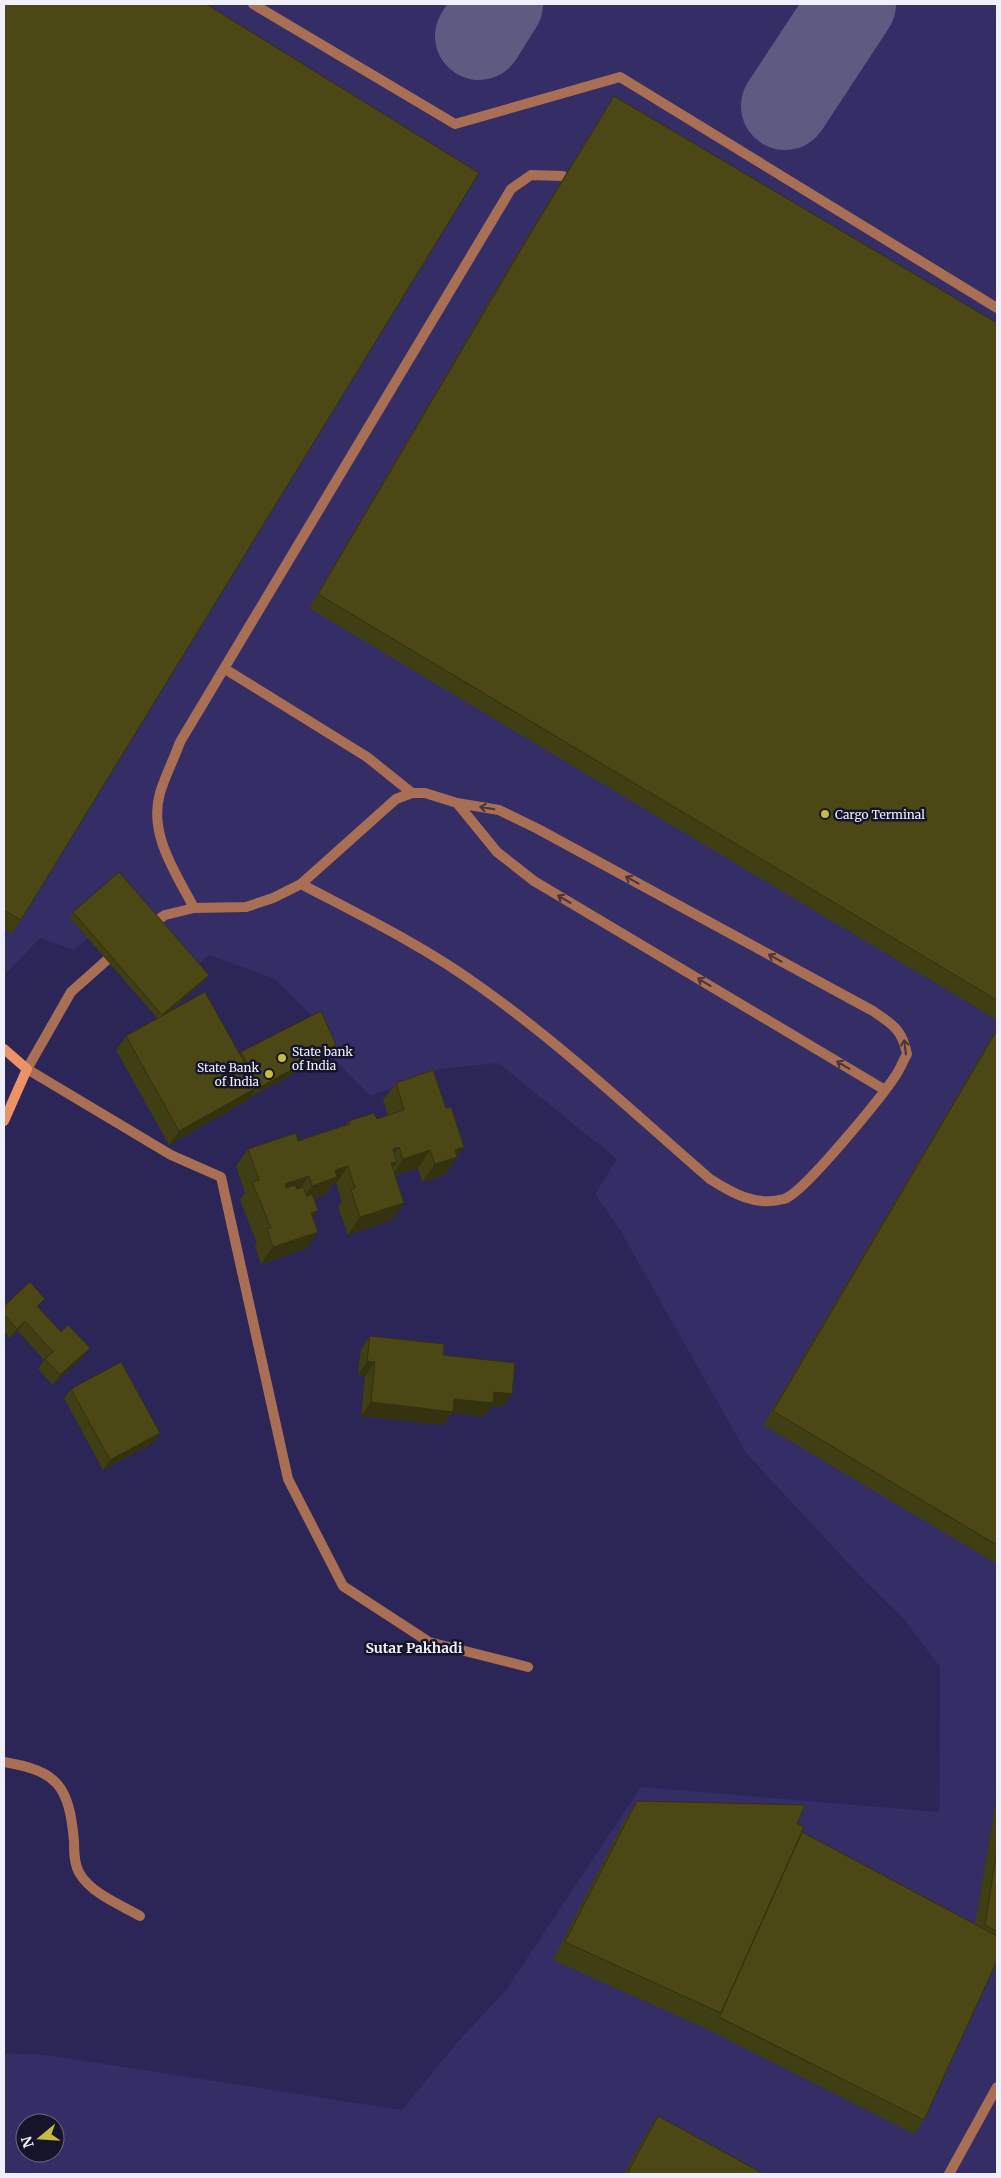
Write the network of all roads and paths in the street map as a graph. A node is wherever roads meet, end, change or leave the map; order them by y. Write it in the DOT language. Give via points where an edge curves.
graph roads {
  1 [pos="253,4"];
  2 [pos="563,176"];
  3 [pos="997,308"];
  4 [pos="225,669"];
  5 [pos="412,793"];
  6 [pos="457,803"];
  7 [pos="301,884"];
  8 [pos="194,908"];
  9 [pos="138,933"];
  10 [pos="127,942"];
  11 [pos="4,1049"];
  12 [pos="27,1069"];
  13 [pos="885,1090"];
  14 [pos="4,1121"];
  15 [pos="528,1667"];
  16 [pos="4,1762"];
  17 [pos="140,1916"];
  18 [pos="997,2087"];
  19 [pos="949,2174"];
  1 -- 3 [label="street" via="455,124 620,77"];
  2 -- 4 [label="street" via="532,175 511,189"];
  4 -- 5 [label="street" via="367,757"];
  4 -- 8 [label="street" via="180,742 160,794 157,822 164,848"];
  5 -- 6 [label="street" via="425,793"];
  5 -- 7 [label="street" via="396,799"];
  13 -- 6 [label="street, one-way" via="534,881 497,852"];
  13 -- 6 [label="street, one-way" via="907,1054 904,1039 888,1021 538,829 499,810"];
  7 -- 8 [label="street" via="246,907"];
  7 -- 13 [label="street" via="405,939 478,985 541,1032 710,1179 736,1196 762,1201 786,1199 806,1184"];
  8 -- 9 [label="street" via="165,915"];
  10 -- 12 [label="street" via="71,992"];
  11 -- 12 [label="street"];
  12 -- 14 [label="street"];
  12 -- 15 [label="street" via="171,1155 221,1177 288,1480 343,1586 430,1642"];
  16 -- 17 [label="street" via="30,1766 51,1777 66,1795 80,1874 94,1889"];
  18 -- 19 [label="street"];
}
